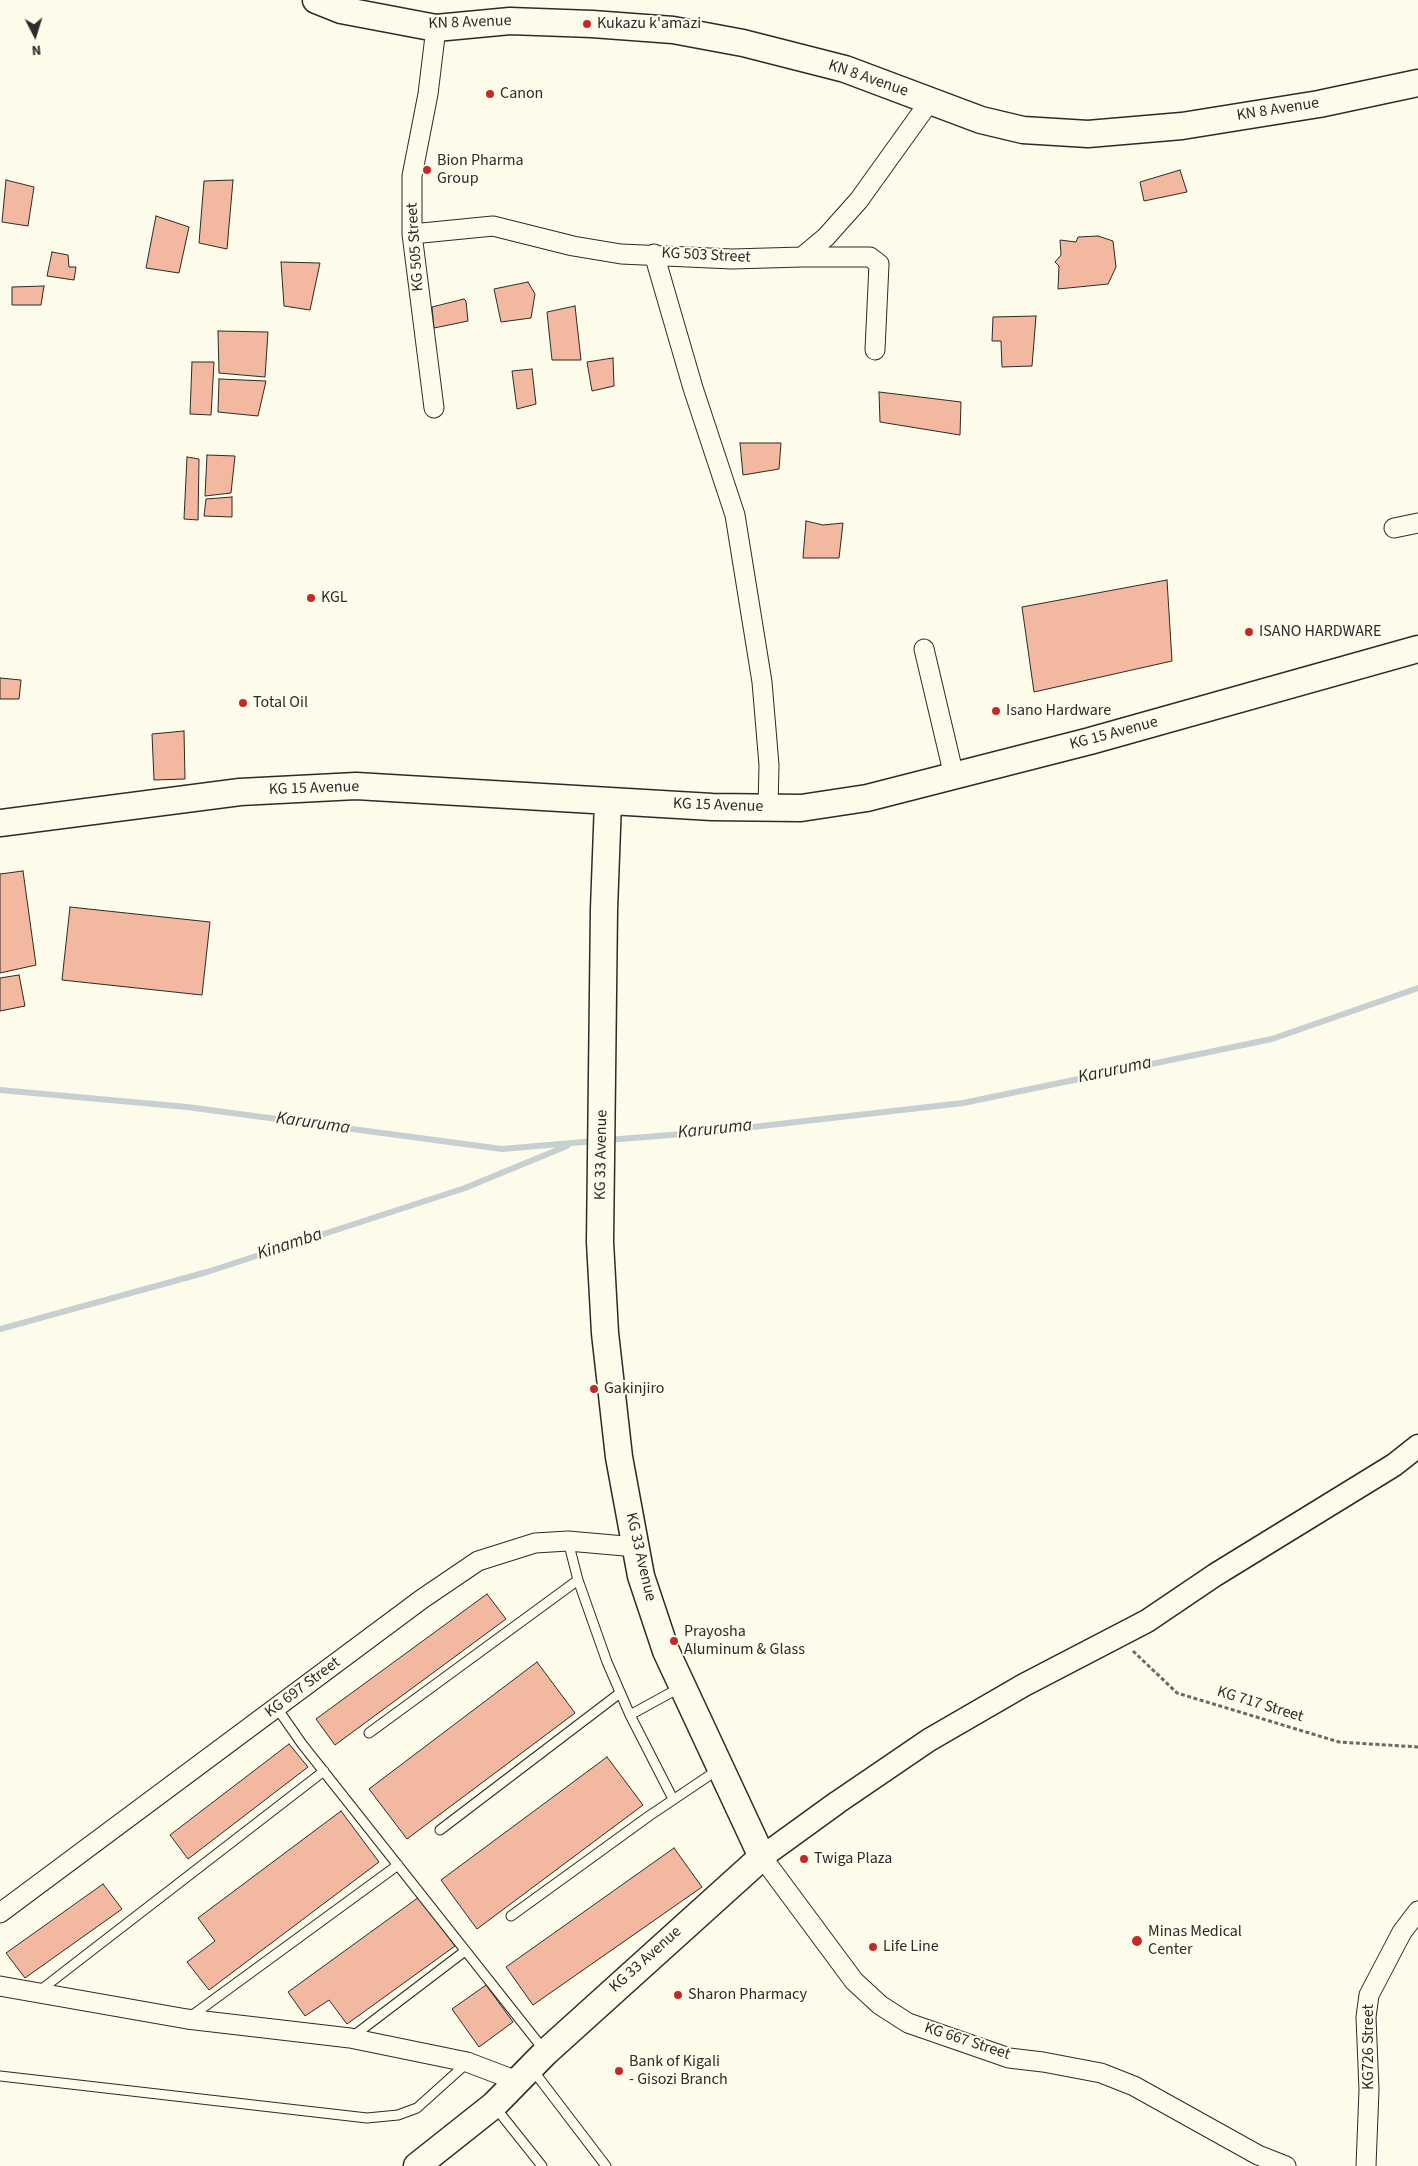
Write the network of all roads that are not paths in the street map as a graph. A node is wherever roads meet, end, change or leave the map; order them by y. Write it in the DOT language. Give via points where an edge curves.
graph roads {
  1 [pos="316,0"];
  2 [pos="436,28"];
  3 [pos="1418,83"];
  4 [pos="930,101"];
  5 [pos="412,234"];
  6 [pos="654,254"];
  7 [pos="802,257"];
  8 [pos="875,350"];
  9 [pos="434,408"];
  10 [pos="1418,523"];
  11 [pos="1394,528"];
  12 [pos="924,649"];
  13 [pos="1418,649"];
  14 [pos="954,776"];
  15 [pos="608,802"];
  16 [pos="768,808"];
  17 [pos="0,823"];
  18 [pos="1418,1446"];
  19 [pos="568,1541"];
  20 [pos="636,1547"];
  21 [pos="578,1580"];
  22 [pos="682,1687"];
  23 [pos="620,1693"];
  24 [pos="277,1708"];
  25 [pos="630,1715"];
  26 [pos="369,1733"];
  27 [pos="720,1769"];
  28 [pos="324,1771"];
  29 [pos="673,1799"];
  30 [pos="440,1830"];
  31 [pos="762,1857"];
  32 [pos="398,1865"];
  33 [pos="1418,1912"];
  34 [pos="0,1913"];
  35 [pos="511,1916"];
  36 [pos="464,1951"];
  37 [pos="0,1986"];
  38 [pos="38,1992"];
  39 [pos="187,2019"];
  40 [pos="350,2038"];
  41 [pos="467,2062"];
  42 [pos="532,2067"];
  43 [pos="0,2076"];
  44 [pos="494,2105"];
  45 [pos="424,2164"];
  46 [pos="542,2166"];
  47 [pos="606,2166"];
  48 [pos="1286,2166"];
  49 [pos="1366,2166"];
  1 -- 2 [label="main road, KN 8 Avenue" via="342,10"];
  2 -- 4 [label="main road, KN 8 Avenue" via="510,21 673,30 743,42 845,69"];
  2 -- 5 [label="street, KG 505 Street" via="428,94 412,176"];
  3 -- 4 [label="main road, KN 8 Avenue" via="1319,104 1182,126 1088,134 1023,130 981,120"];
  4 -- 7 [label="street" via="859,200 826,237"];
  5 -- 6 [label="street, KG 503 Street" via="493,226 602,251"];
  5 -- 9 [label="street, KG 505 Street"];
  6 -- 7 [label="street, KG 503 Street" via="732,259"];
  6 -- 16 [label="street" via="693,388 736,515 763,691 769,765"];
  7 -- 8 [label="street, KG 503 Street" via="870,257 879,264"];
  10 -- 11 [label="street"];
  12 -- 14 [label="street"];
  13 -- 14 [label="main road, KG 15 Avenue"];
  14 -- 16 [label="main road, KG 15 Avenue" via="867,798 801,808"];
  15 -- 16 [label="main road, KG 15 Avenue"];
  15 -- 17 [label="main road, KG 15 Avenue" via="356,786 240,792"];
  15 -- 20 [label="main road, KG 33 Avenue" via="600,1242 613,1413"];
  18 -- 31 [label="street" via="1394,1465 1215,1575 1147,1621 1024,1685 929,1740"];
  19 -- 20 [label="street, KG 697 Street"];
  19 -- 21 [label="lane"];
  19 -- 24 [label="street, KG 697 Street" via="535,1543 478,1562 422,1599"];
  20 -- 22 [label="main road, KG 33 Avenue" via="641,1576 666,1651"];
  21 -- 23 [label="lane"];
  21 -- 26 [label="lane"];
  22 -- 25 [label="lane"];
  22 -- 27 [label="main road, KG 33 Avenue"];
  23 -- 25 [label="lane"];
  23 -- 30 [label="lane"];
  24 -- 28 [label="lane"];
  24 -- 34 [label="street, KG 697 Street"];
  25 -- 29 [label="lane"];
  27 -- 29 [label="lane"];
  27 -- 31 [label="main road, KG 33 Avenue"];
  28 -- 32 [label="lane"];
  28 -- 38 [label="lane"];
  29 -- 35 [label="lane"];
  31 -- 42 [label="main road, KG 33 Avenue"];
  31 -- 48 [label="street, KG 667 Street" via="854,1981 880,2005 908,2023 1009,2058 1101,2073 1134,2086 1258,2155"];
  32 -- 36 [label="lane"];
  32 -- 39 [label="lane"];
  33 -- 49 [label="street, KG726 Street" via="1402,1932 1369,1995 1366,2017 1369,2090"];
  36 -- 40 [label="lane"];
  36 -- 42 [label="lane"];
  37 -- 38 [label="street"];
  38 -- 39 [label="street"];
  39 -- 40 [label="street"];
  40 -- 41 [label="street"];
  41 -- 42 [label="street"];
  41 -- 43 [label="lane" via="417,2108 398,2115 367,2118"];
  42 -- 44 [label="main road, KG 33 Avenue"];
  42 -- 47 [label="lane"];
  44 -- 45 [label="main road, KG 33 Avenue"];
  44 -- 46 [label="lane"];
}
